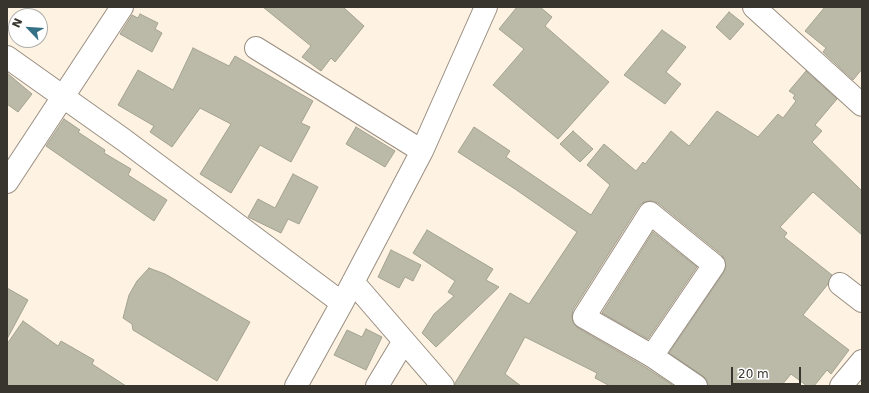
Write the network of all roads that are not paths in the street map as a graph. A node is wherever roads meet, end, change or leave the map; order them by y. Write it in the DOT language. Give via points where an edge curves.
graph roads {
  1 [pos="122,7"];
  2 [pos="486,7"];
  3 [pos="754,7"];
  4 [pos="256,48"];
  5 [pos="7,57"];
  6 [pos="63,97"];
  7 [pos="862,105"];
  8 [pos="422,151"];
  9 [pos="7,182"];
  10 [pos="353,282"];
  11 [pos="840,284"];
  12 [pos="862,301"];
  13 [pos="342,303"];
  14 [pos="404,341"];
  15 [pos="652,356"];
  16 [pos="862,361"];
  17 [pos="296,386"];
  18 [pos="377,386"];
  19 [pos="443,386"];
  20 [pos="696,386"];
  21 [pos="841,386"];
  1 -- 6 [label="street"];
  2 -- 8 [label="street"];
  3 -- 7 [label="street"];
  4 -- 8 [label="street"];
  5 -- 6 [label="street"];
  6 -- 9 [label="street"];
  6 -- 13 [label="street"];
  8 -- 10 [label="street"];
  10 -- 13 [label="street"];
  10 -- 14 [label="street"];
  11 -- 12 [label="street"];
  13 -- 17 [label="street"];
  14 -- 18 [label="street"];
  14 -- 19 [label="street"];
  15 -- 15 [label="street" via="584,317 650,213 714,266"];
  15 -- 20 [label="street"];
  16 -- 21 [label="street"];
}
